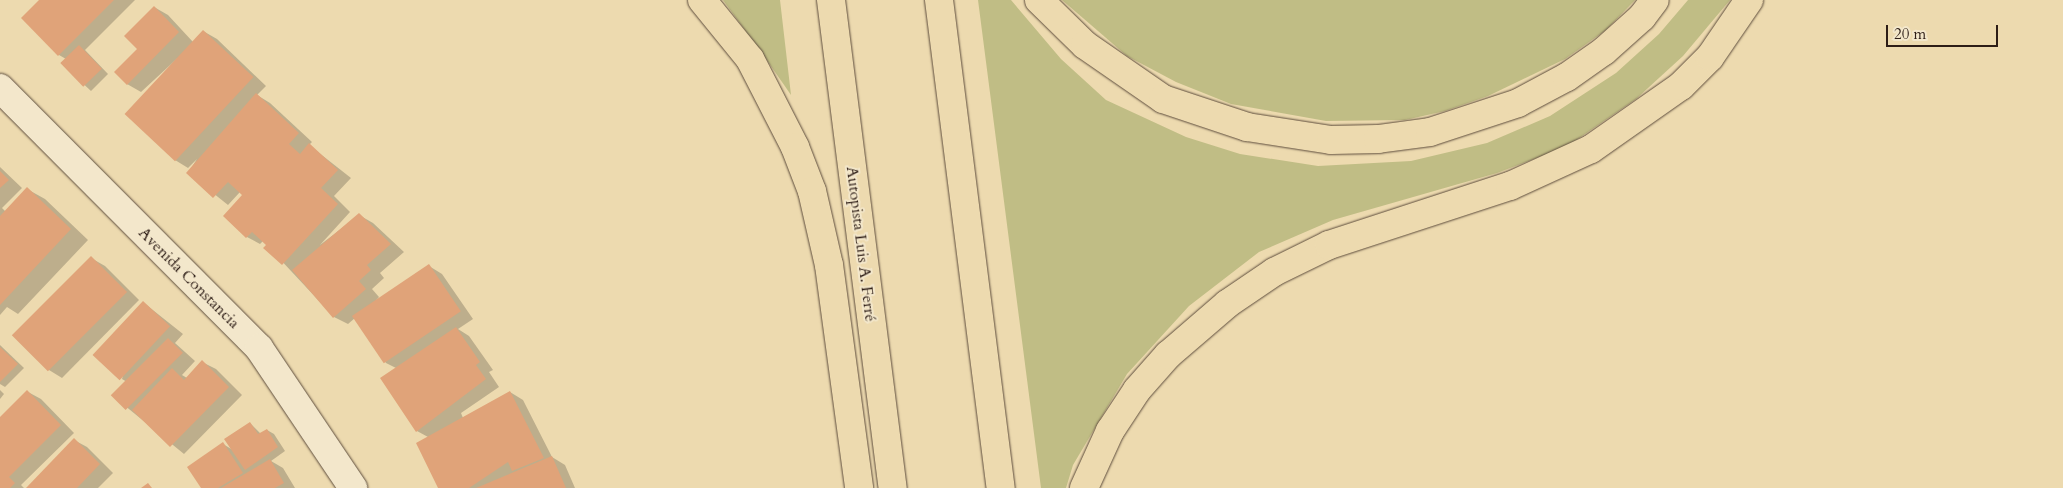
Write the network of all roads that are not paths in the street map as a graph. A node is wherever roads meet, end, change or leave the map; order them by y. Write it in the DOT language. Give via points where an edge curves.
graph roads {
  1 [pos="702,0"];
  2 [pos="831,0"];
  3 [pos="939,0"];
  4 [pos="1039,0"];
  5 [pos="1655,0"];
  6 [pos="1749,0"];
  7 [pos="0,88"];
  8 [pos="353,488"];
  9 [pos="859,488"];
  10 [pos="893,488"];
  11 [pos="1000,488"];
  12 [pos="1084,488"];
  1 -- 9 [label="highway" via="750,59 795,147 812,191 829,265"];
  2 -- 10 [label="highway, Autopista Luis A. Ferré"];
  3 -- 11 [label="highway"];
  4 -- 5 [label="highway" via="1085,45 1163,99 1247,127 1331,140 1378,139 1430,132 1518,103 1567,77 1604,51 1642,17"];
  6 -- 12 [label="highway" via="1710,56 1681,86 1591,149 1510,186 1329,245 1274,272 1227,304 1168,355 1137,390 1110,431"];
  7 -- 8 [label="street, Avenida Constancia" via="259,348"];
}
